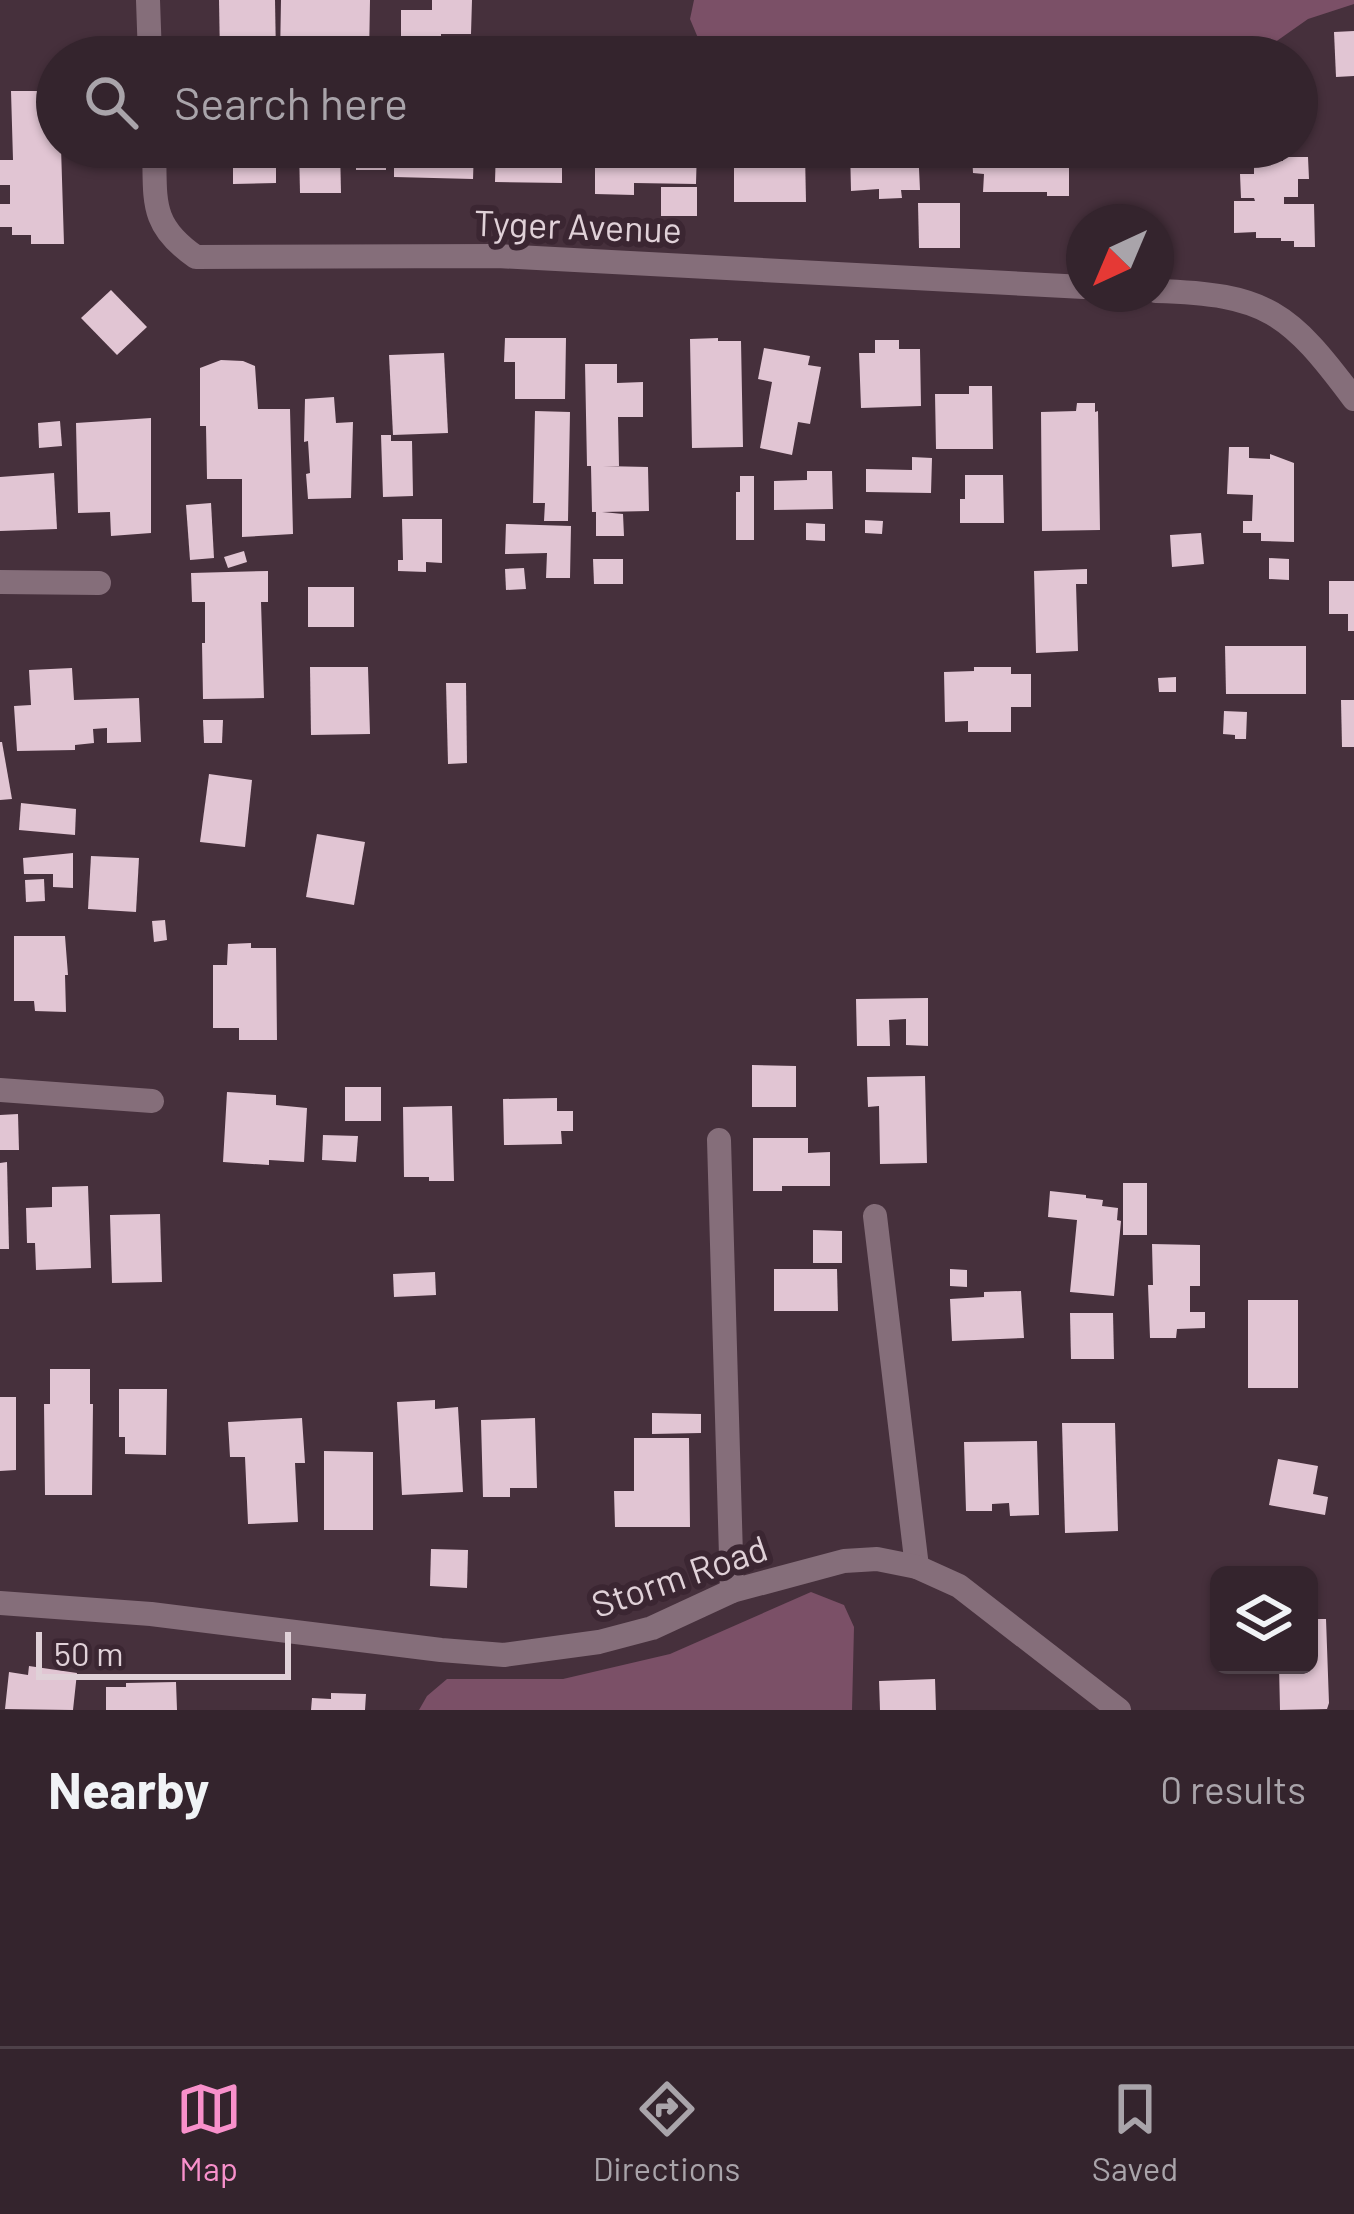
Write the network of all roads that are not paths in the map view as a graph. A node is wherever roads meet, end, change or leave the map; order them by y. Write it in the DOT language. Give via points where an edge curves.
graph roads {
  1 [pos="148,0"];
  2 [pos="149,36"];
  3 [pos="155,168"];
  4 [pos="1066,286"];
  5 [pos="1174,291"];
  6 [pos="1354,399"];
  7 [pos="0,582"];
  8 [pos="99,583"];
  9 [pos="0,1090"];
  10 [pos="152,1101"];
  11 [pos="718,1140"];
  12 [pos="874,1216"];
  13 [pos="917,1567"];
  14 [pos="732,1591"];
  15 [pos="0,1603"];
  16 [pos="1119,1710"];
  1 -- 2 [label="street"];
  3 -- 4 [label="street, Tyger Avenue" via="157,213 196,257 497,256"];
  5 -- 6 [label="street" via="1262,306 1303,336"];
  7 -- 8 [label="street"];
  9 -- 10 [label="street"];
  11 -- 14 [label="street"];
  12 -- 13 [label="street"];
  13 -- 14 [label="street, Storm Road" via="844,1561"];
  13 -- 16 [label="street, Storm Road" via="959,1586"];
  14 -- 15 [label="street, Storm Road" via="652,1628 504,1655"];
}
